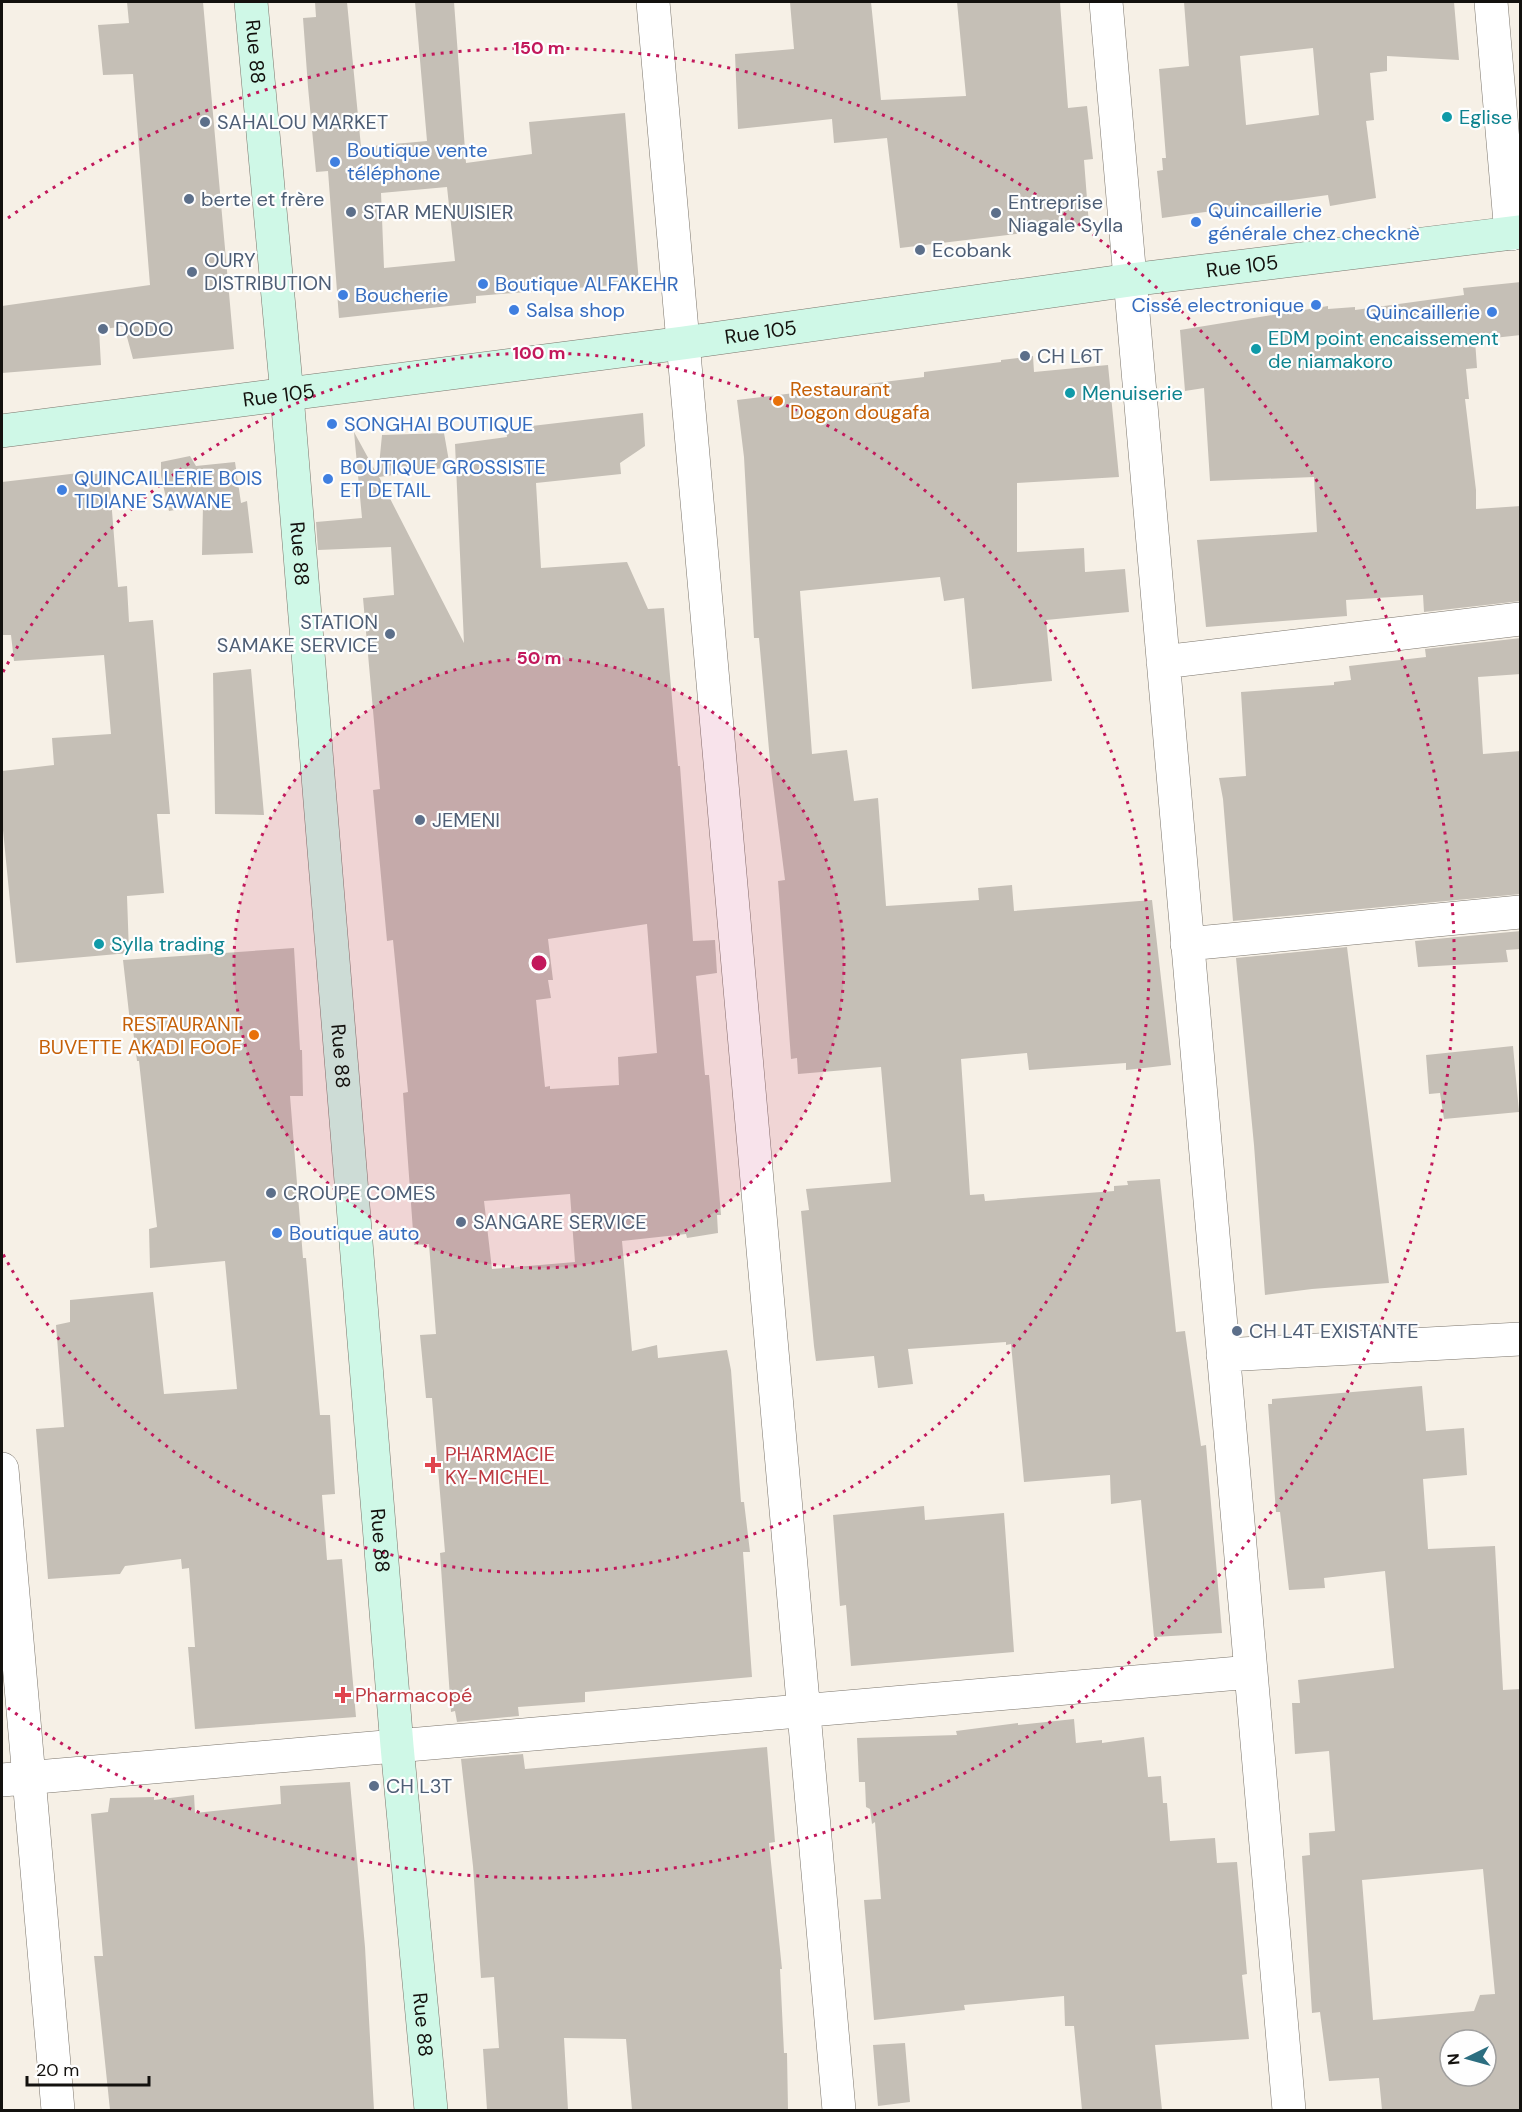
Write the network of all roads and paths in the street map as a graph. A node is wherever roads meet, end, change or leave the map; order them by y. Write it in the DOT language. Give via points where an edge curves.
graph roads {
  1 [pos="250,2"];
  2 [pos="653,2"];
  3 [pos="1106,2"];
  4 [pos="1491,2"];
  5 [pos="1516,233"];
  6 [pos="1130,280"];
  7 [pos="683,343"];
  8 [pos="287,394"];
  9 [pos="2,431"];
  10 [pos="1521,619"];
  11 [pos="1163,662"];
  12 [pos="1521,912"];
  13 [pos="1187,944"];
  14 [pos="1521,1339"];
  15 [pos="1223,1355"];
  16 [pos="2,1469"];
  17 [pos="1251,1672"];
  18 [pos="804,1711"];
  19 [pos="397,1746"];
  20 [pos="15,1779"];
  21 [pos="58,2110"];
  22 [pos="431,2110"];
  23 [pos="839,2110"];
  24 [pos="1289,2110"];
  1 -- 8 [label="main road, Rue 88"];
  2 -- 7 [label="street"];
  3 -- 6 [label="street"];
  4 -- 5 [label="street"];
  5 -- 6 [label="main road, Rue 105"];
  6 -- 7 [label="main road, Rue 105"];
  6 -- 11 [label="street"];
  7 -- 8 [label="main road, Rue 105"];
  7 -- 18 [label="street"];
  8 -- 9 [label="main road, Rue 105"];
  8 -- 19 [label="main road, Rue 88"];
  10 -- 11 [label="street"];
  11 -- 13 [label="street"];
  12 -- 13 [label="street"];
  13 -- 15 [label="street"];
  14 -- 15 [label="street"];
  15 -- 17 [label="street"];
  16 -- 20 [label="street"];
  17 -- 18 [label="street"];
  17 -- 24 [label="street"];
  18 -- 19 [label="street"];
  18 -- 23 [label="street"];
  19 -- 20 [label="street"];
  19 -- 22 [label="main road, Rue 88"];
  20 -- 21 [label="street"];
}
